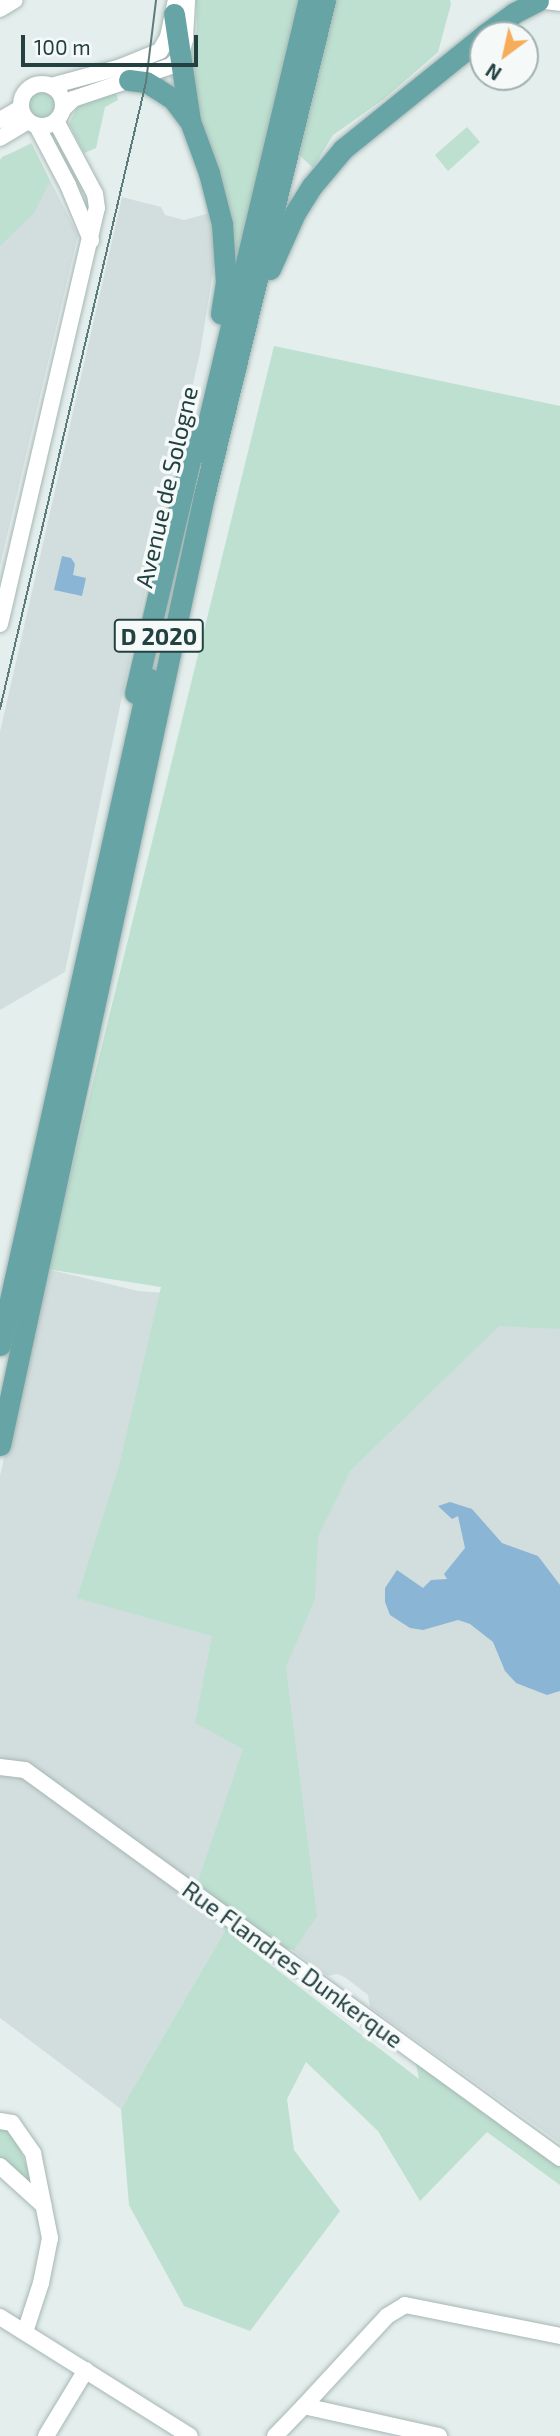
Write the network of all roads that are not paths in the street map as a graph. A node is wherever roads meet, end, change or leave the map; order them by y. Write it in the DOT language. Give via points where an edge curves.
graph roads {
  1 [pos="16,0"];
  2 [pos="309,0"];
  3 [pos="325,0"];
  4 [pos="538,0"];
  5 [pos="560,3"];
  6 [pos="179,5"];
  7 [pos="0,9"];
  8 [pos="504,21"];
  9 [pos="469,48"];
  10 [pos="179,58"];
  11 [pos="129,80"];
  12 [pos="51,86"];
  13 [pos="59,115"];
  14 [pos="28,118"];
  15 [pos="0,120"];
  16 [pos="190,121"];
  17 [pos="0,138"];
  18 [pos="87,181"];
  19 [pos="68,185"];
  20 [pos="92,240"];
  21 [pos="221,432"];
  22 [pos="0,624"];
  23 [pos="112,844"];
  24 [pos="60,1158"];
  25 [pos="17,1274"];
  26 [pos="0,1333"];
  27 [pos="0,1345"];
  28 [pos="0,1411"];
  29 [pos="0,1445"];
  30 [pos="0,1767"];
  31 [pos="0,2121"];
  32 [pos="560,2158"];
  33 [pos="0,2166"];
  34 [pos="44,2206"];
  35 [pos="0,2317"];
  36 [pos="25,2332"];
  37 [pos="560,2336"];
  38 [pos="86,2370"];
  39 [pos="304,2406"];
  40 [pos="46,2436"];
  41 [pos="190,2436"];
  42 [pos="275,2436"];
  43 [pos="439,2436"];
  1 -- 7 [label="street"];
  2 -- 23 [label="main road, Avenue de Sologne / D 2020"];
  3 -- 21 [label="main road, D 2020"];
  4 -- 5 [label="street"];
  4 -- 8 [label="main road"];
  6 -- 10 [label="main road"];
  6 -- 12 [label="street" via="160,51"];
  9 -- 21 [label="main road" via="342,149 312,186 271,267"];
  10 -- 11 [label="street" via="161,71"];
  10 -- 16 [label="main road"];
  11 -- 13 [label="street" via="73,99"];
  11 -- 16 [label="main road" via="146,82 173,99"];
  12 -- 13 [label="street" via="61,96"];
  12 -- 14 [label="street" via="38,84 27,90"];
  13 -- 14 [label="street"];
  13 -- 18 [label="street"];
  14 -- 15 [label="street"];
  14 -- 17 [label="street"];
  14 -- 19 [label="street"];
  16 -- 23 [label="main road" via="222,224 226,282 216,350 125,733"];
  18 -- 19 [label="street"];
  18 -- 20 [label="street" via="97,208"];
  19 -- 20 [label="street"];
  20 -- 22 [label="street"];
  21 -- 24 [label="main road, D 2020"];
  23 -- 25 [label="main road, Avenue de Sologne / D 2020"];
  24 -- 28 [label="main road, D 2020"];
  24 -- 29 [label="main road"];
  25 -- 26 [label="main road"];
  25 -- 27 [label="main road, D 2020"];
  30 -- 32 [label="street, Rue Flandres Dunkerque" via="25,1770"];
  31 -- 34 [label="street" via="12,2123 33,2153"];
  33 -- 34 [label="street"];
  34 -- 36 [label="street" via="50,2238"];
  35 -- 36 [label="street"];
  36 -- 38 [label="street"];
  37 -- 39 [label="street" via="405,2305 387,2316"];
  38 -- 40 [label="street"];
  38 -- 41 [label="street"];
  39 -- 42 [label="street"];
  39 -- 43 [label="street"];
}
